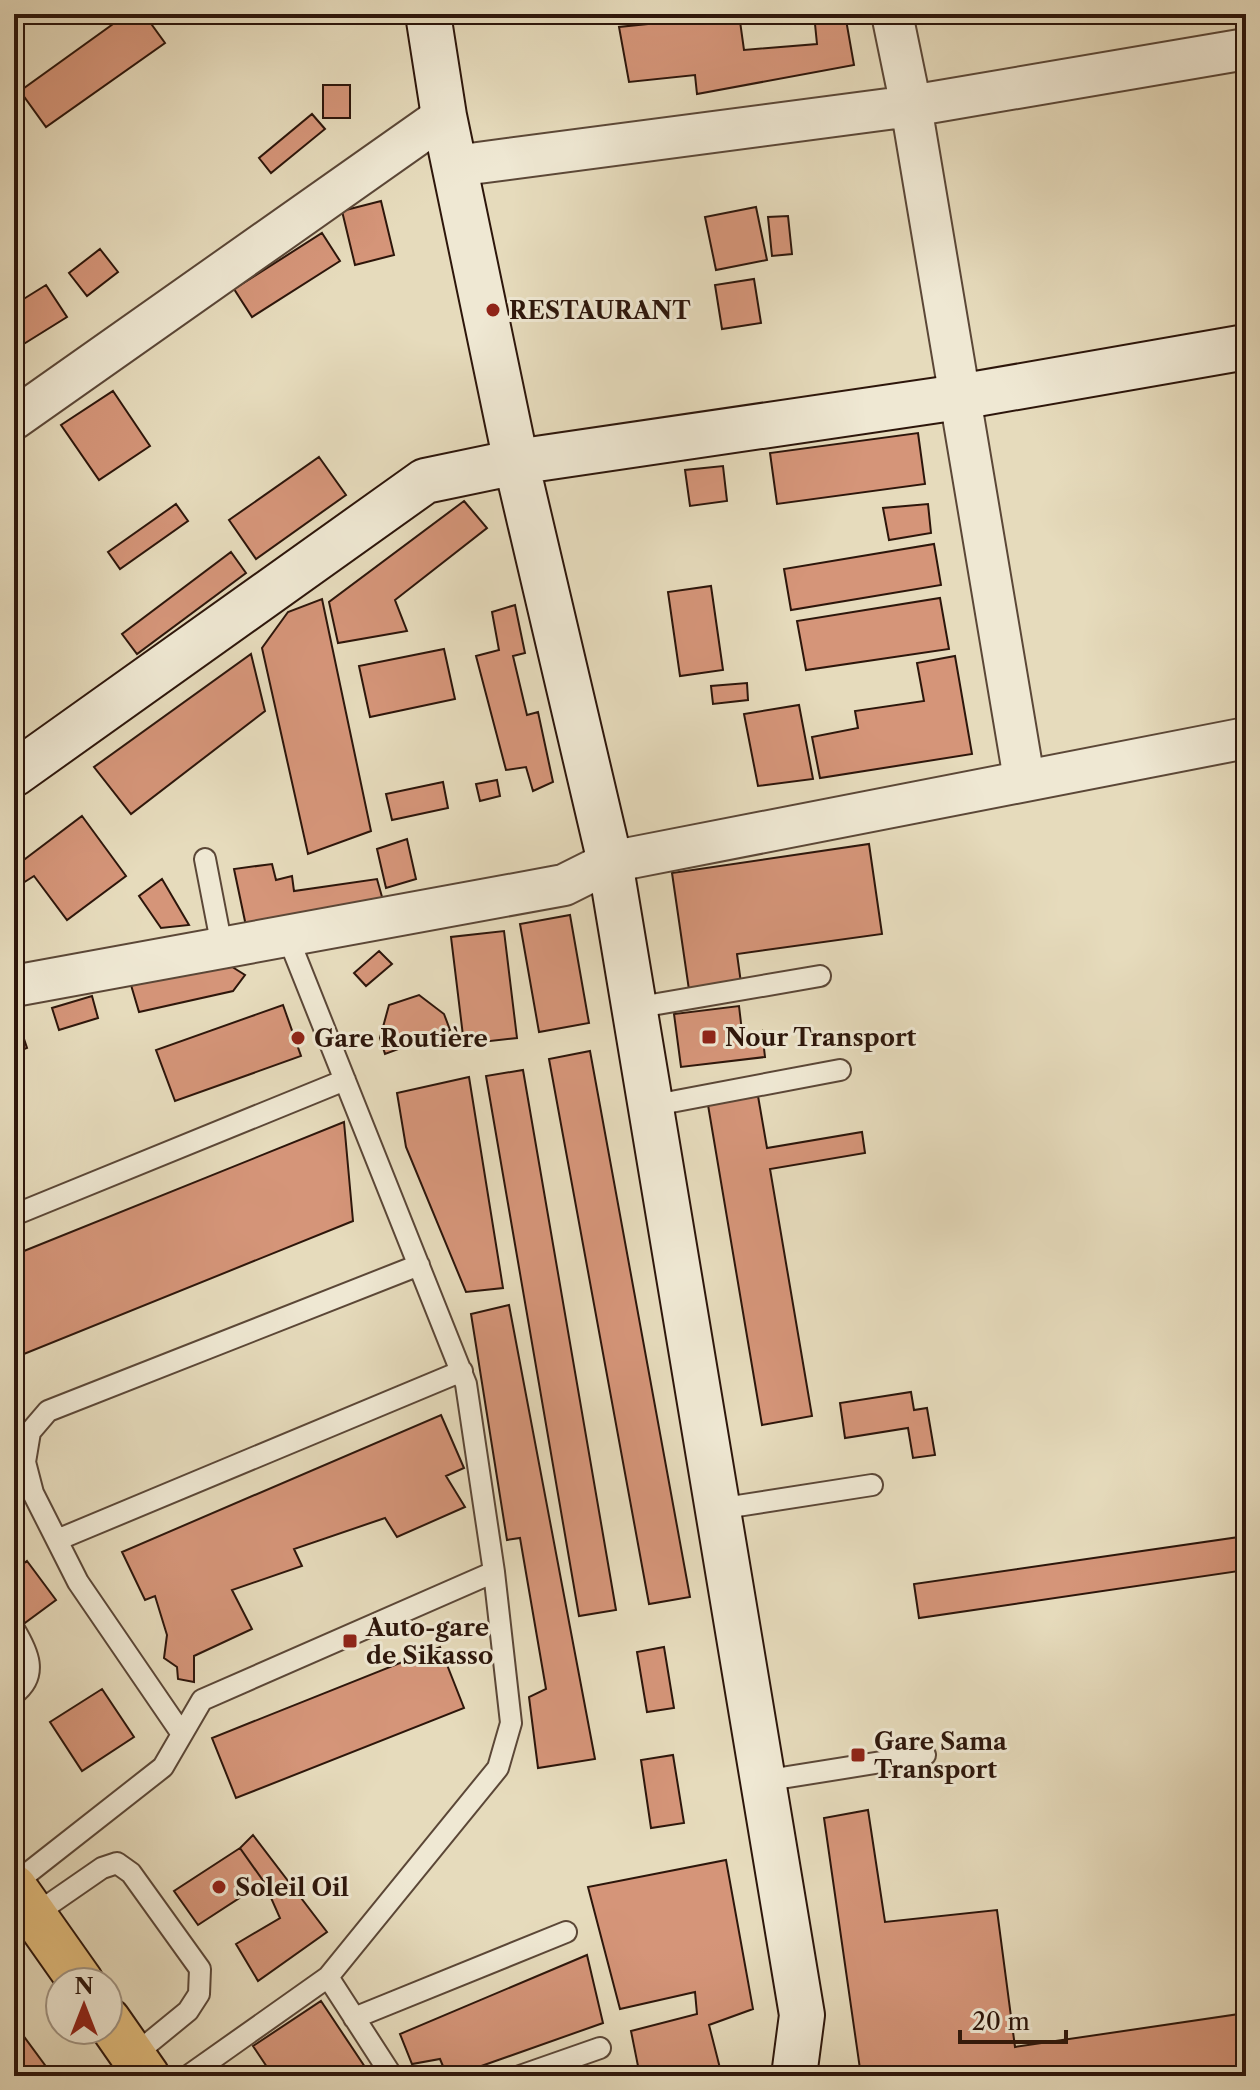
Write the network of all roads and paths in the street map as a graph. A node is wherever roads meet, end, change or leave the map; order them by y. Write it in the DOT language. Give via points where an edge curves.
graph roads {
  1 [pos="428,14"];
  2 [pos="892,14"];
  3 [pos="1246,49"];
  4 [pos="911,106"];
  5 [pos="444,116"];
  6 [pos="455,166"];
  7 [pos="1246,347"];
  8 [pos="959,397"];
  9 [pos="14,419"];
  10 [pos="516,462"];
  11 [pos="1246,738"];
  12 [pos="14,774"];
  13 [pos="1024,779"];
  14 [pos="205,859"];
  15 [pos="610,862"];
  16 [pos="287,935"];
  17 [pos="222,947"];
  18 [pos="820,976"];
  19 [pos="14,986"];
  20 [pos="634,1008"];
  21 [pos="840,1070"];
  22 [pos="345,1080"];
  23 [pos="650,1106"];
  24 [pos="14,1215"];
  25 [pos="419,1265"];
  26 [pos="462,1371"];
  27 [pos="872,1485"];
  28 [pos="718,1509"];
  29 [pos="57,1540"];
  30 [pos="494,1572"];
  31 [pos="14,1629"];
  32 [pos="14,1694"];
  33 [pos="182,1734"];
  34 [pos="925,1755"];
  35 [pos="763,1781"];
  36 [pos="21,1895"];
  37 [pos="566,1932"];
  38 [pos="70,1966"];
  39 [pos="328,1977"];
  40 [pos="354,2018"];
  41 [pos="124,2043"];
  42 [pos="600,2048"];
  43 [pos="140,2066"];
  44 [pos="188,2076"];
  45 [pos="392,2076"];
  46 [pos="520,2076"];
  47 [pos="794,2076"];
  1 -- 5 [label="street"];
  2 -- 4 [label="street"];
  3 -- 4 [label="street"];
  4 -- 6 [label="street"];
  4 -- 8 [label="street"];
  5 -- 6 [label="street"];
  5 -- 9 [label="street"];
  6 -- 10 [label="street"];
  7 -- 8 [label="street"];
  8 -- 10 [label="street"];
  8 -- 13 [label="street"];
  10 -- 12 [label="street" via="425,481"];
  10 -- 15 [label="street"];
  11 -- 13 [label="street"];
  13 -- 15 [label="street"];
  14 -- 17 [label="lane"];
  15 -- 16 [label="street" via="564,885"];
  15 -- 20 [label="street"];
  16 -- 17 [label="street"];
  16 -- 22 [label="lane"];
  17 -- 19 [label="street"];
  18 -- 20 [label="lane"];
  20 -- 23 [label="street"];
  21 -- 23 [label="lane"];
  22 -- 24 [label="lane"];
  22 -- 25 [label="lane"];
  23 -- 28 [label="street"];
  25 -- 26 [label="lane"];
  25 -- 29 [label="lane" via="48,1411 30,1432 25,1462 33,1493"];
  26 -- 29 [label="lane"];
  26 -- 30 [label="lane"];
  27 -- 28 [label="lane"];
  28 -- 35 [label="street"];
  29 -- 33 [label="lane" via="78,1582"];
  30 -- 33 [label="lane" via="202,1700"];
  30 -- 39 [label="lane" via="511,1723 498,1768"];
  31 -- 32 [label="lane" via="31,1668"];
  33 -- 36 [label="lane" via="163,1767"];
  34 -- 35 [label="lane"];
  35 -- 47 [label="street" via="802,2015"];
  36 -- 38 [label="highway"];
  36 -- 43 [label="lane" via="117,1863 131,1873 200,1969 199,1994"];
  37 -- 40 [label="lane"];
  39 -- 40 [label="lane"];
  39 -- 44 [label="lane"];
  40 -- 45 [label="lane"];
  41 -- 43 [label="highway"];
  42 -- 46 [label="lane"];
}
